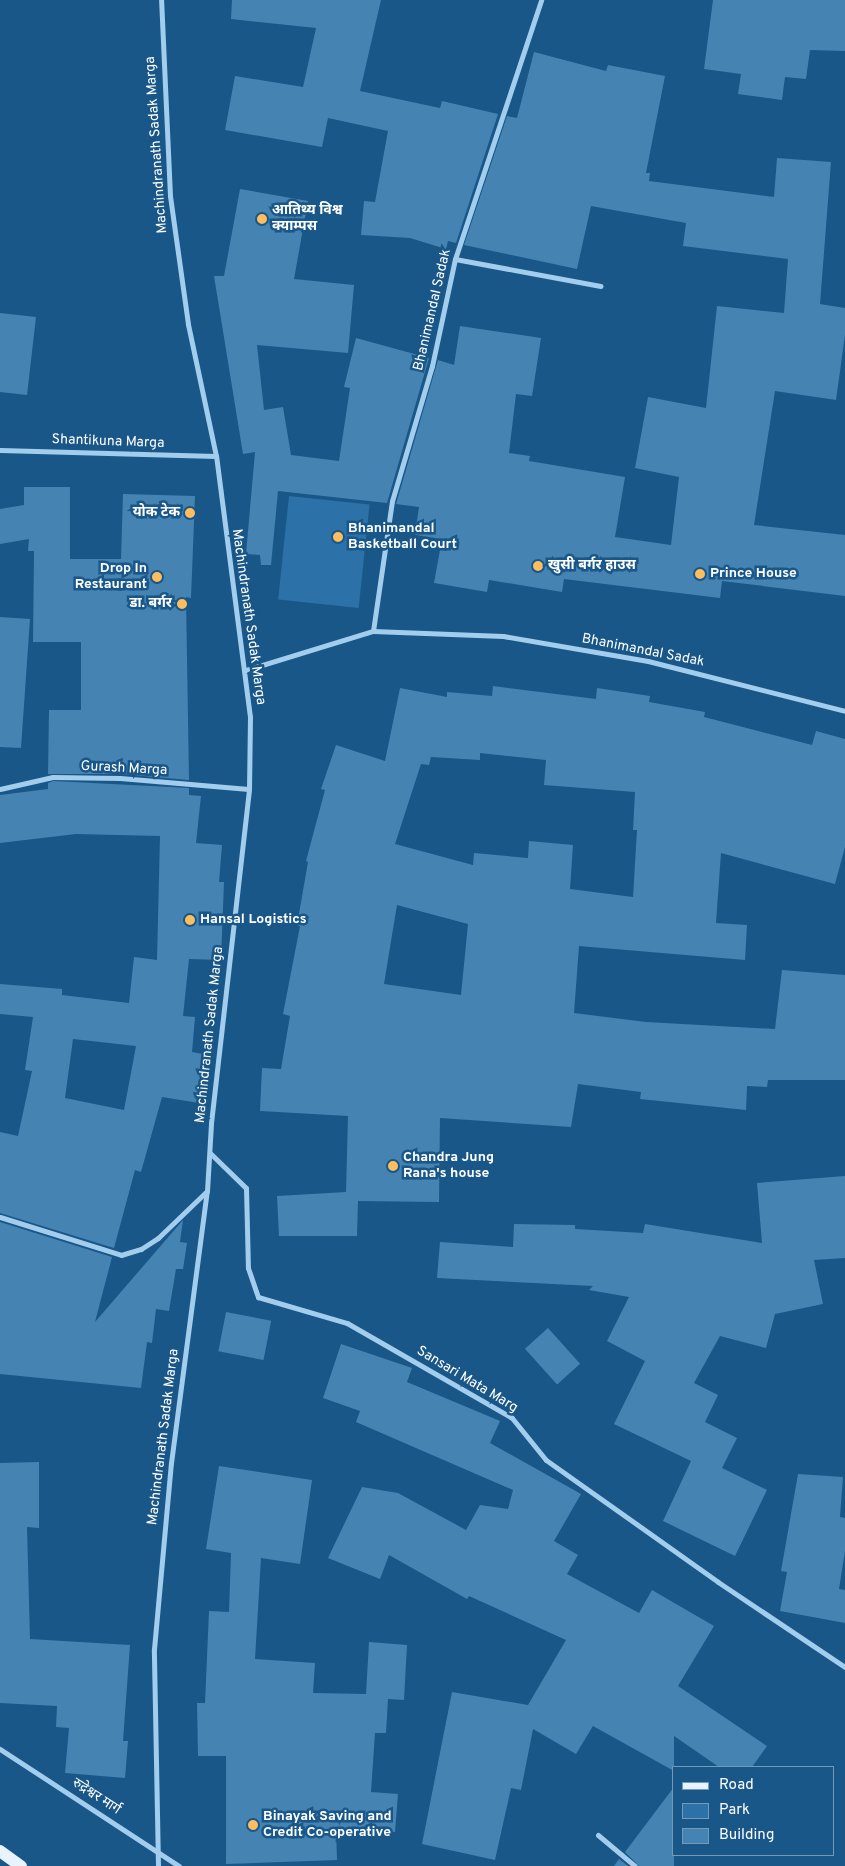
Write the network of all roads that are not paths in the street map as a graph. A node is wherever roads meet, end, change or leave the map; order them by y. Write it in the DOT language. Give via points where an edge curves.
graph roads {
  1 [pos="161,0"];
  2 [pos="541,0"];
  3 [pos="455,259"];
  4 [pos="601,286"];
  5 [pos="0,450"];
  6 [pos="216,456"];
  7 [pos="373,631"];
  8 [pos="246,670"];
  9 [pos="845,711"];
  10 [pos="0,789"];
  11 [pos="249,789"];
  12 [pos="210,1153"];
  13 [pos="207,1191"];
  14 [pos="0,1217"];
  15 [pos="845,1667"];
  16 [pos="0,1748"];
  17 [pos="598,1835"];
  18 [pos="156,1850"];
  19 [pos="0,1851"];
  20 [pos="21,1866"];
  21 [pos="158,1866"];
  22 [pos="180,1866"];
  23 [pos="635,1866"];
  1 -- 6 [label="street, Machindranath Sadak Marga" via="170,196 188,324"];
  2 -- 3 [label="street, Bhanimandal Sadak"];
  3 -- 4 [label="street"];
  3 -- 7 [label="street, Bhanimandal Sadak" via="432,366 392,501"];
  5 -- 6 [label="street, Shantikuna Marga"];
  6 -- 8 [label="street, Machindranath Sadak Marga"];
  7 -- 8 [label="street, Bhanimandal Sadak"];
  7 -- 9 [label="street, Bhanimandal Sadak" via="512,638 648,661"];
  8 -- 11 [label="street, Machindranath Sadak Marga" via="250,717"];
  10 -- 11 [label="street, Gurash Marga" via="63,777 120,778"];
  11 -- 12 [label="street, Machindranath Sadak Marga" via="210,1123"];
  12 -- 13 [label="street, Machindranath Sadak Marga"];
  12 -- 15 [label="street, Sansari Mata Marg" via="246,1188 248,1268 258,1297 347,1323 512,1418 546,1460"];
  13 -- 14 [label="street" via="158,1238 141,1249 121,1255"];
  13 -- 18 [label="street, Machindranath Sadak Marga" via="171,1464 154,1649"];
  16 -- 18 [label="street, रुद्रेश्वर मार्ग"];
  17 -- 23 [label="street"];
  18 -- 21 [label="street, Machindranath Sadak Marga"];
  18 -- 22 [label="street, रुद्रेश्वर मार्ग"];
  19 -- 20 [label="main road"];
}
